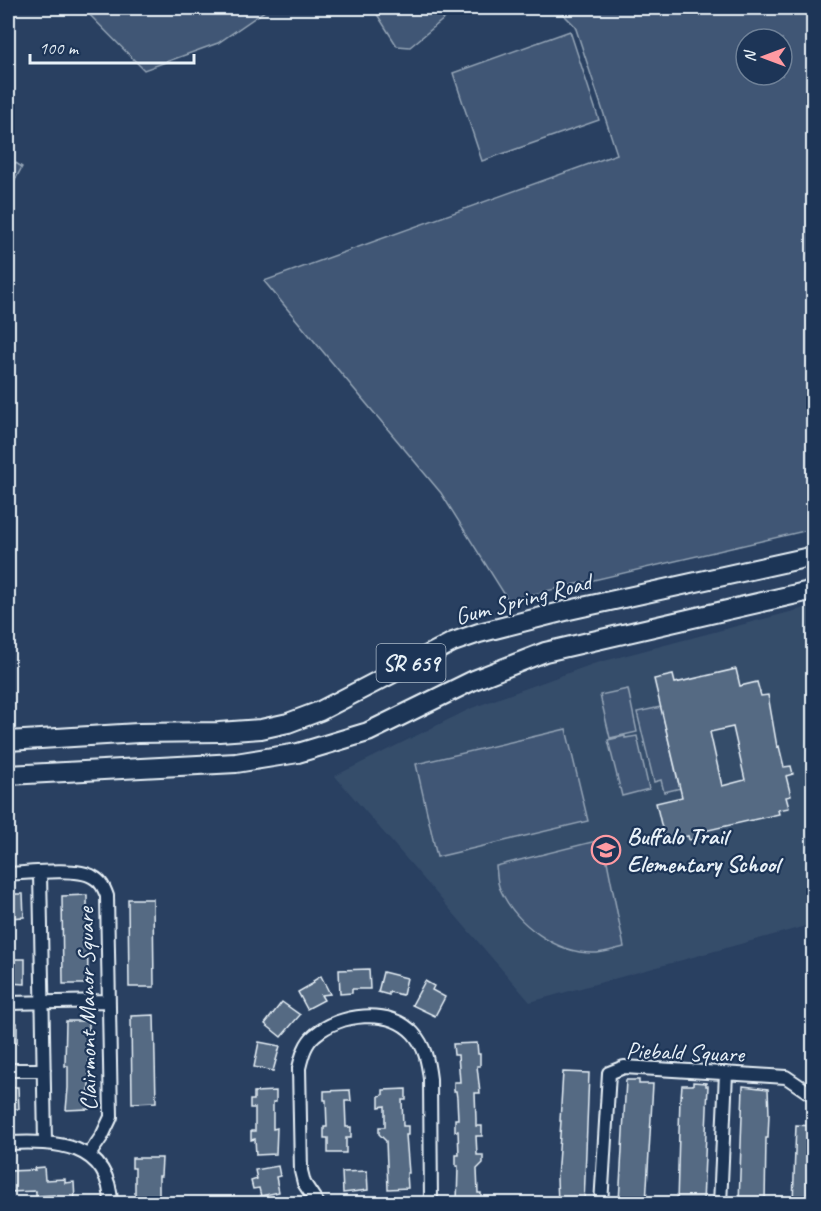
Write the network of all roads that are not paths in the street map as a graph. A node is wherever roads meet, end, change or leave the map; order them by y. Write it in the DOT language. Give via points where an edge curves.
graph roads {
  1 [pos="813,556"];
  2 [pos="813,590"];
  3 [pos="8,741"];
  4 [pos="8,775"];
  5 [pos="40,873"];
  6 [pos="8,874"];
  7 [pos="108,1001"];
  8 [pos="43,1002"];
  9 [pos="8,1003"];
  10 [pos="8,1070"];
  11 [pos="44,1070"];
  12 [pos="726,1073"];
  13 [pos="813,1096"];
  14 [pos="45,1142"];
  15 [pos="8,1143"];
  16 [pos="89,1155"];
  17 [pos="111,1203"];
  18 [pos="318,1203"];
  19 [pos="431,1203"];
  20 [pos="601,1203"];
  21 [pos="720,1203"];
  1 -- 3 [label="main road, Gum Spring Road / SR 659" via="569,609 479,633 288,723 219,732"];
  2 -- 4 [label="main road, SR 659" via="545,652 474,680 368,732 298,753 236,763"];
  5 -- 6 [label="street, Clairmont Manor Square"];
  5 -- 7 [label="street, Clairmont Manor Square" via="88,874 104,888"];
  5 -- 8 [label="street"];
  7 -- 8 [label="street"];
  7 -- 16 [label="street, Clairmont Manor Square" via="111,1117"];
  8 -- 9 [label="street"];
  8 -- 11 [label="street"];
  10 -- 11 [label="street"];
  11 -- 14 [label="street"];
  12 -- 13 [label="street, Piebald Square" via="786,1077"];
  12 -- 20 [label="street, Piebald Square" via="624,1067 609,1073"];
  12 -- 21 [label="street"];
  14 -- 15 [label="street"];
  14 -- 16 [label="street"];
  16 -- 17 [label="street" via="108,1183"];
  18 -- 19 [label="street" via="301,1171 299,1068 313,1036 339,1020 356,1017 396,1022 412,1032 423,1046 430,1079"];
}
